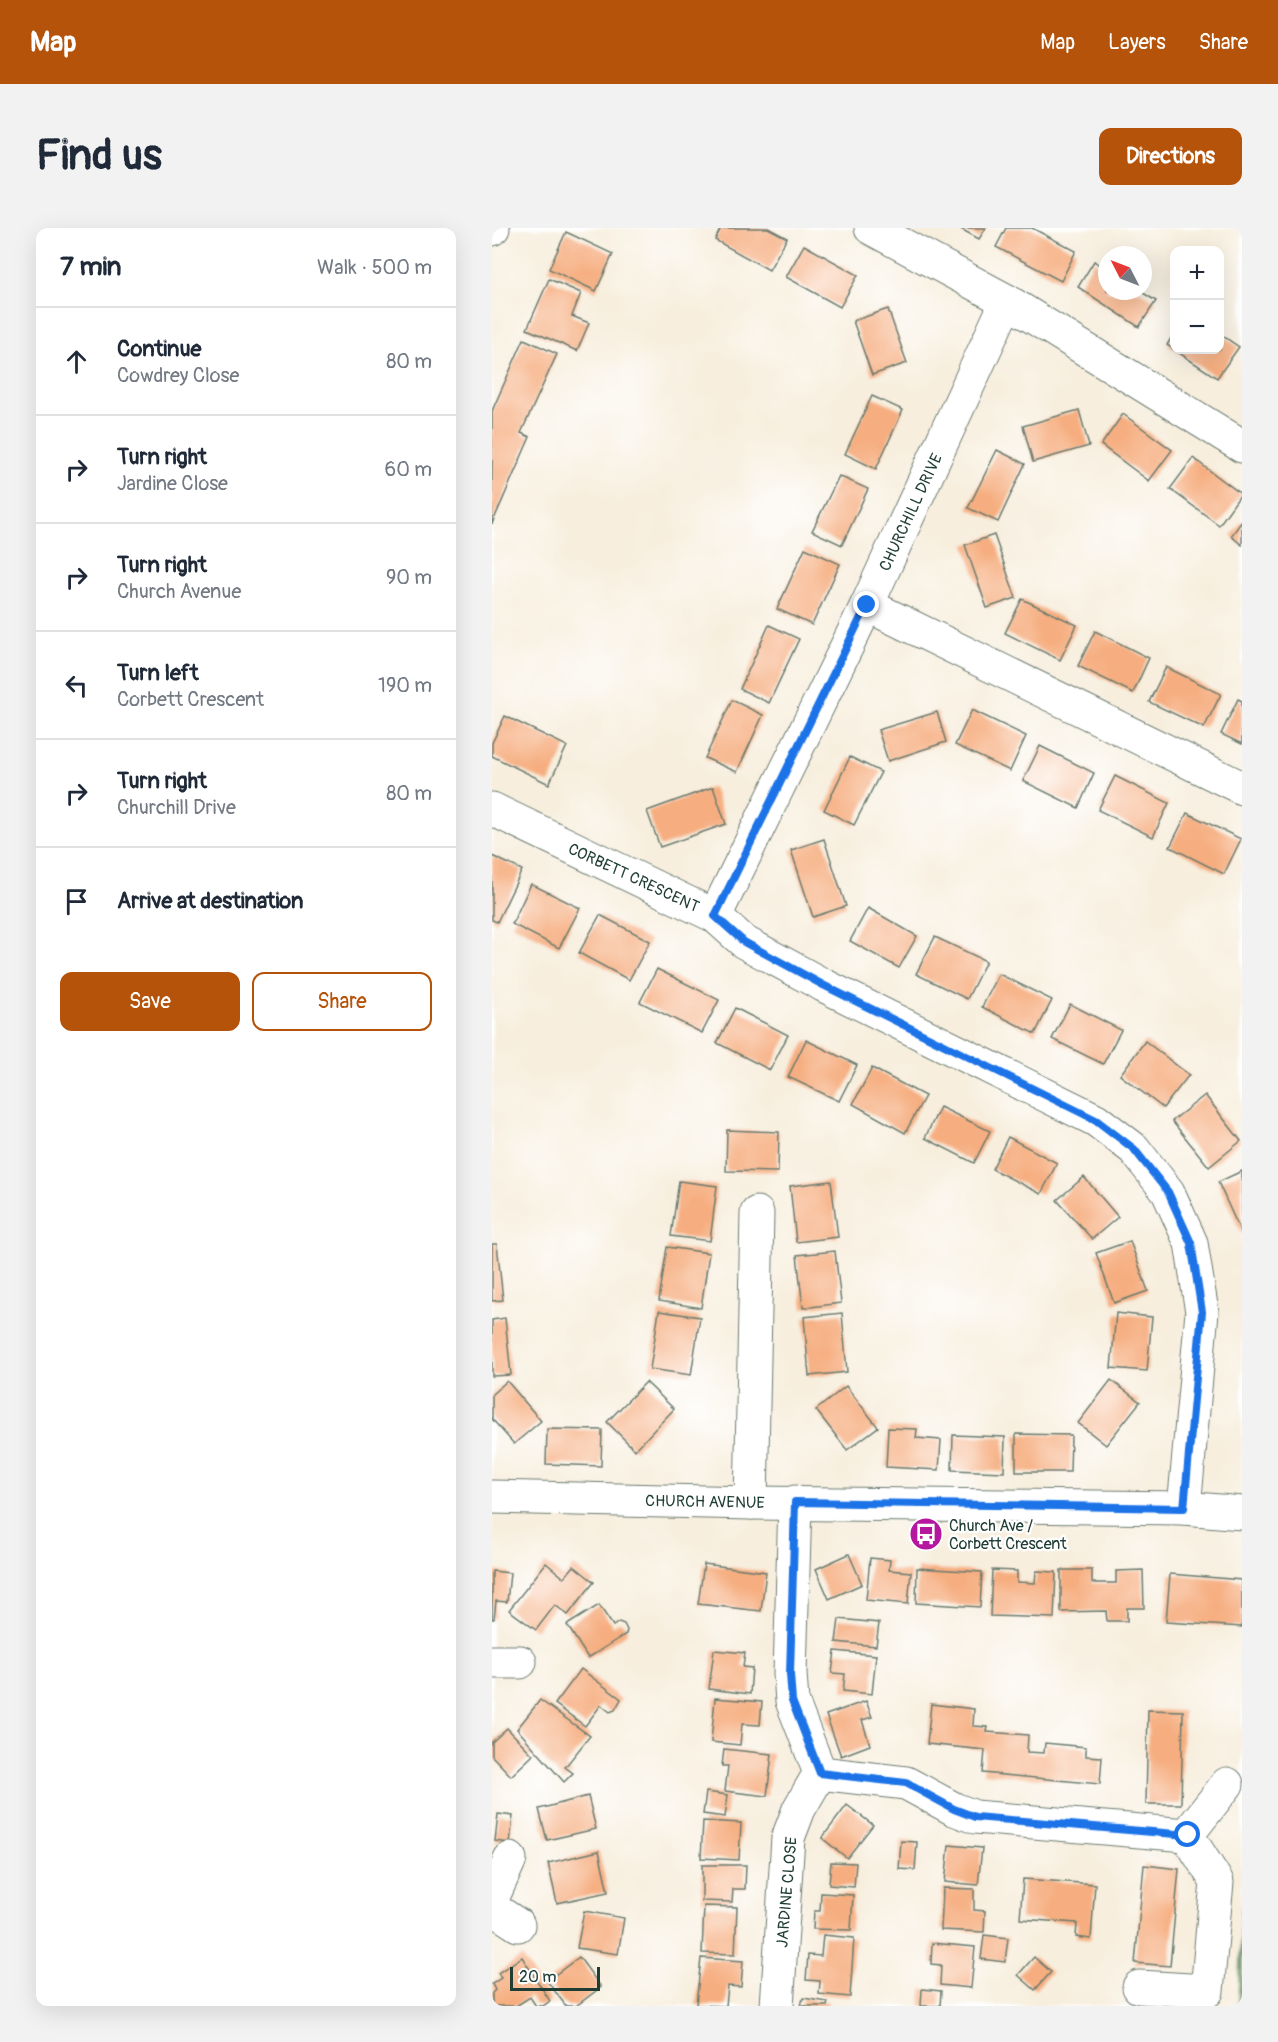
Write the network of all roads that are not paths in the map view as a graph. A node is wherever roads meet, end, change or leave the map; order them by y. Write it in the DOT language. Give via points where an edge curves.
graph roads {
  1 [pos="871,228"];
  2 [pos="1007,301"];
  3 [pos="1242,446"];
  4 [pos="867,605"];
  5 [pos="1242,788"];
  6 [pos="492,809"];
  7 [pos="715,916"];
  8 [pos="757,1214"];
  9 [pos="492,1497"];
  10 [pos="795,1502"];
  11 [pos="751,1503"];
  12 [pos="1184,1508"];
  13 [pos="1242,1513"];
  14 [pos="820,1773"];
  15 [pos="1227,1784"];
  16 [pos="1188,1835"];
  17 [pos="510,1859"];
  18 [pos="492,1899"];
  19 [pos="1139,1987"];
  20 [pos="777,2006"];
  1 -- 2 [label="street"];
  2 -- 3 [label="street"];
  2 -- 4 [label="street, CHURCHILL DRIVE"];
  4 -- 5 [label="street"];
  4 -- 7 [label="street, CHURCHILL DRIVE"];
  6 -- 7 [label="street, CORBETT CRESCENT"];
  7 -- 12 [label="street, CORBETT CRESCENT" via="744,942 1096,1120 1134,1149 1168,1192 1191,1243 1202,1312"];
  8 -- 11 [label="street"];
  9 -- 11 [label="street, CHURCH AVENUE"];
  10 -- 11 [label="street, CHURCH AVENUE"];
  10 -- 12 [label="street, CHURCH AVENUE"];
  10 -- 14 [label="street" via="792,1701"];
  12 -- 13 [label="street, CHURCH AVENUE"];
  14 -- 16 [label="street" via="906,1783 975,1817"];
  14 -- 20 [label="street, JARDINE CLOSE" via="788,1838"];
  15 -- 16 [label="street"];
  16 -- 19 [label="street" via="1217,1882 1207,1991"];
  17 -- 18 [label="street"];
}
